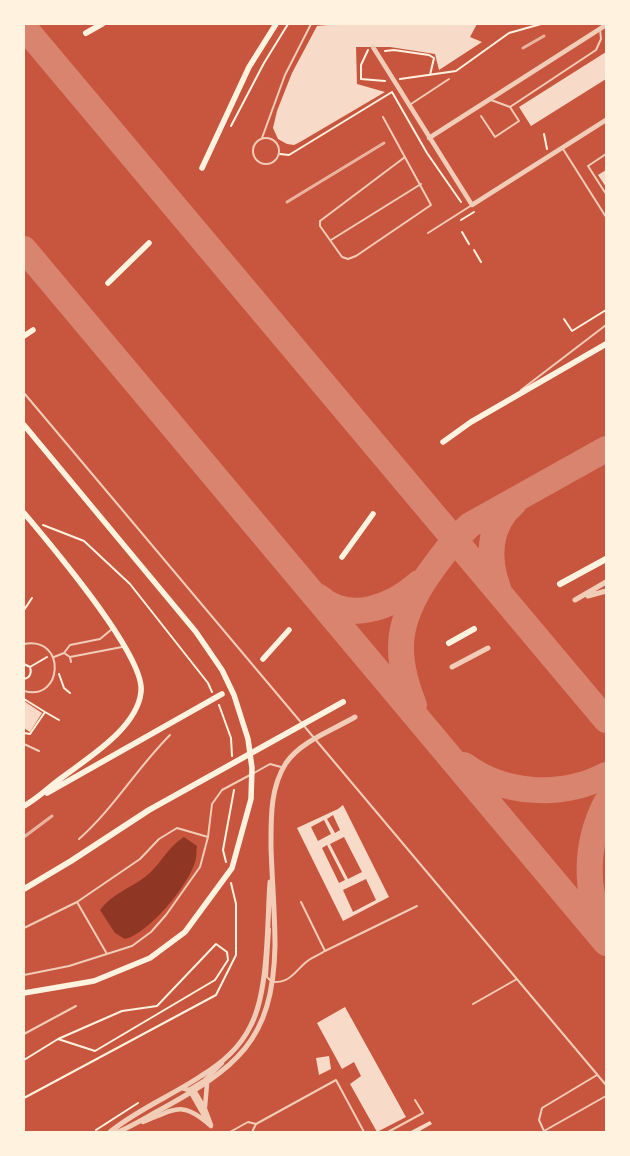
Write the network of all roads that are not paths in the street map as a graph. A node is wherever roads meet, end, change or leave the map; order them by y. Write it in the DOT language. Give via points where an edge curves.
graph roads {
  1 [pos="102,24"];
  2 [pos="276,24"];
  3 [pos="311,24"];
  4 [pos="606,25"];
  5 [pos="600,30"];
  6 [pos="86,33"];
  7 [pos="374,49"];
  8 [pos="449,80"];
  9 [pos="489,99"];
  10 [pos="409,105"];
  11 [pos="510,107"];
  12 [pos="383,116"];
  13 [pos="481,116"];
  14 [pos="606,122"];
  15 [pos="262,138"];
  16 [pos="429,138"];
  17 [pos="562,148"];
  18 [pos="606,154"];
  19 [pos="405,157"];
  20 [pos="202,168"];
  21 [pos="421,184"];
  22 [pos="606,194"];
  23 [pos="472,205"];
  24 [pos="606,217"];
  25 [pos="428,232"];
  26 [pos="331,240"];
  27 [pos="149,243"];
  28 [pos="108,283"];
  29 [pos="606,326"];
  30 [pos="34,330"];
  31 [pos="24,336"];
  32 [pos="606,344"];
  33 [pos="24,393"];
  34 [pos="512,398"];
  35 [pos="24,425"];
  36 [pos="443,442"];
  37 [pos="24,513"];
  38 [pos="373,514"];
  39 [pos="342,557"];
  40 [pos="606,559"];
  41 [pos="606,582"];
  42 [pos="560,584"];
  43 [pos="606,591"];
  44 [pos="112,629"];
  45 [pos="474,629"];
  46 [pos="289,630"];
  47 [pos="449,643"];
  48 [pos="24,644"];
  49 [pos="124,647"];
  50 [pos="488,648"];
  51 [pos="64,653"];
  52 [pos="70,657"];
  53 [pos="53,658"];
  54 [pos="263,659"];
  55 [pos="71,662"];
  56 [pos="452,667"];
  57 [pos="24,691"];
  58 [pos="222,694"];
  59 [pos="343,702"];
  60 [pos="355,717"];
  61 [pos="170,735"];
  62 [pos="24,744"];
  63 [pos="39,751"];
  64 [pos="284,768"];
  65 [pos="34,800"];
  66 [pos="24,806"];
  67 [pos="208,837"];
  68 [pos="79,839"];
  69 [pos="271,864"];
  70 [pos="24,889"];
  71 [pos="78,902"];
  72 [pos="301,902"];
  73 [pos="417,906"];
  74 [pos="267,920"];
  75 [pos="24,928"];
  76 [pos="326,951"];
  77 [pos="107,954"];
  78 [pos="24,975"];
  79 [pos="517,979"];
  80 [pos="272,982"];
  81 [pos="24,993"];
  82 [pos="473,1004"];
  83 [pos="76,1006"];
  84 [pos="24,1034"];
  85 [pos="224,1060"];
  86 [pos="598,1074"];
  87 [pos="207,1084"];
  88 [pos="606,1085"];
  89 [pos="182,1088"];
  90 [pos="191,1092"];
  91 [pos="606,1096"];
  92 [pos="416,1100"];
  93 [pos="205,1109"];
  94 [pos="256,1124"];
  95 [pos="132,1126"];
  96 [pos="212,1126"];
  97 [pos="110,1132"];
  98 [pos="118,1132"];
  99 [pos="215,1132"];
  100 [pos="230,1132"];
  101 [pos="252,1132"];
  102 [pos="364,1132"];
  103 [pos="388,1132"];
  1 -- 6 [label="main road"];
  2 -- 20 [label="main road" via="249,67"];
  3 -- 15 [label="lane" via="285,75"];
  4 -- 5 [label="street"];
  5 -- 9 [label="street"];
  5 -- 11 [label="lane" via="601,40 596,50"];
  7 -- 10 [label="street"];
  8 -- 10 [label="lane"];
  9 -- 11 [label="lane"];
  9 -- 16 [label="street"];
  10 -- 16 [label="street"];
  11 -- 13 [label="lane" via="520,121 495,137"];
  12 -- 19 [label="lane"];
  14 -- 17 [label="street"];
  15 -- 15 [label="lane" via="253,147 254,156 259,162 271,163 280,154 277,142"];
  16 -- 23 [label="street"];
  17 -- 23 [label="street"];
  17 -- 24 [label="lane"];
  18 -- 22 [label="lane" via="588,166"];
  19 -- 21 [label="lane"];
  19 -- 26 [label="lane" via="320,221 320,226"];
  21 -- 26 [label="lane"];
  21 -- 26 [label="lane" via="431,205 428,209 356,256 342,257"];
  23 -- 25 [label="lane"];
  27 -- 28 [label="main road"];
  29 -- 34 [label="lane"];
  30 -- 31 [label="main road"];
  32 -- 34 [label="main road"];
  33 -- 79 [label="lane"];
  34 -- 36 [label="main road"];
  35 -- 81 [label="main road" via="196,632 222,670 248,739 252,768 251,799 232,868 184,932 150,958 94,981"];
  37 -- 44 [label="main road" via="70,567"];
  38 -- 39 [label="main road"];
  40 -- 42 [label="main road"];
  41 -- 43 [label="street" via="576,600"];
  44 -- 49 [label="main road"];
  44 -- 51 [label="lane" via="100,640 70,645"];
  45 -- 47 [label="main road"];
  46 -- 54 [label="main road"];
  48 -- 53 [label="lane" via="38,644"];
  49 -- 52 [label="lane"];
  49 -- 65 [label="main road" via="141,682 140,698 134,711 106,744"];
  50 -- 56 [label="street"];
  51 -- 52 [label="lane"];
  51 -- 53 [label="lane"];
  52 -- 55 [label="lane"];
  53 -- 57 [label="lane" via="55,670 49,684 43,690"];
  58 -- 65 [label="main road"];
  59 -- 70 [label="main road" via="149,810"];
  60 -- 64 [label="street" via="300,748"];
  61 -- 68 [label="lane" via="148,757 101,819"];
  62 -- 63 [label="lane"];
  64 -- 67 [label="lane" via="270,764 222,790 212,804"];
  64 -- 69 [label="street" via="276,782 271,816"];
  65 -- 66 [label="main road"];
  67 -- 71 [label="lane" via="177,828 159,839 140,859"];
  67 -- 77 [label="lane" via="200,867 166,915 132,946"];
  69 -- 74 [label="street"];
  69 -- 80 [label="street" via="275,948"];
  71 -- 75 [label="lane"];
  71 -- 77 [label="lane"];
  72 -- 76 [label="lane"];
  73 -- 76 [label="lane"];
  74 -- 80 [label="lane" via="270,932 268,977"];
  74 -- 85 [label="street" via="263,977 256,1014 247,1033"];
  76 -- 80 [label="lane" via="306,962 290,979"];
  77 -- 78 [label="lane"];
  79 -- 82 [label="lane"];
  79 -- 86 [label="lane"];
  80 -- 87 [label="street" via="266,1008 254,1036 226,1070"];
  83 -- 84 [label="lane"];
  85 -- 89 [label="street"];
  85 -- 90 [label="street"];
  86 -- 88 [label="lane"];
  86 -- 91 [label="lane" via="542,1108 539,1120 544,1131"];
  87 -- 90 [label="street"];
  87 -- 93 [label="street"];
  89 -- 90 [label="street"];
  89 -- 97 [label="street"];
  90 -- 93 [label="street"];
  90 -- 95 [label="street"];
  90 -- 96 [label="street"];
  92 -- 103 [label="lane" via="423,1113"];
  93 -- 96 [label="street"];
  94 -- 100 [label="lane" via="248,1122"];
  94 -- 101 [label="lane"];
  94 -- 102 [label="lane" via="336,1080"];
  95 -- 96 [label="street" via="179,1108 196,1113"];
  95 -- 98 [label="street"];
  96 -- 99 [label="street"];
}
